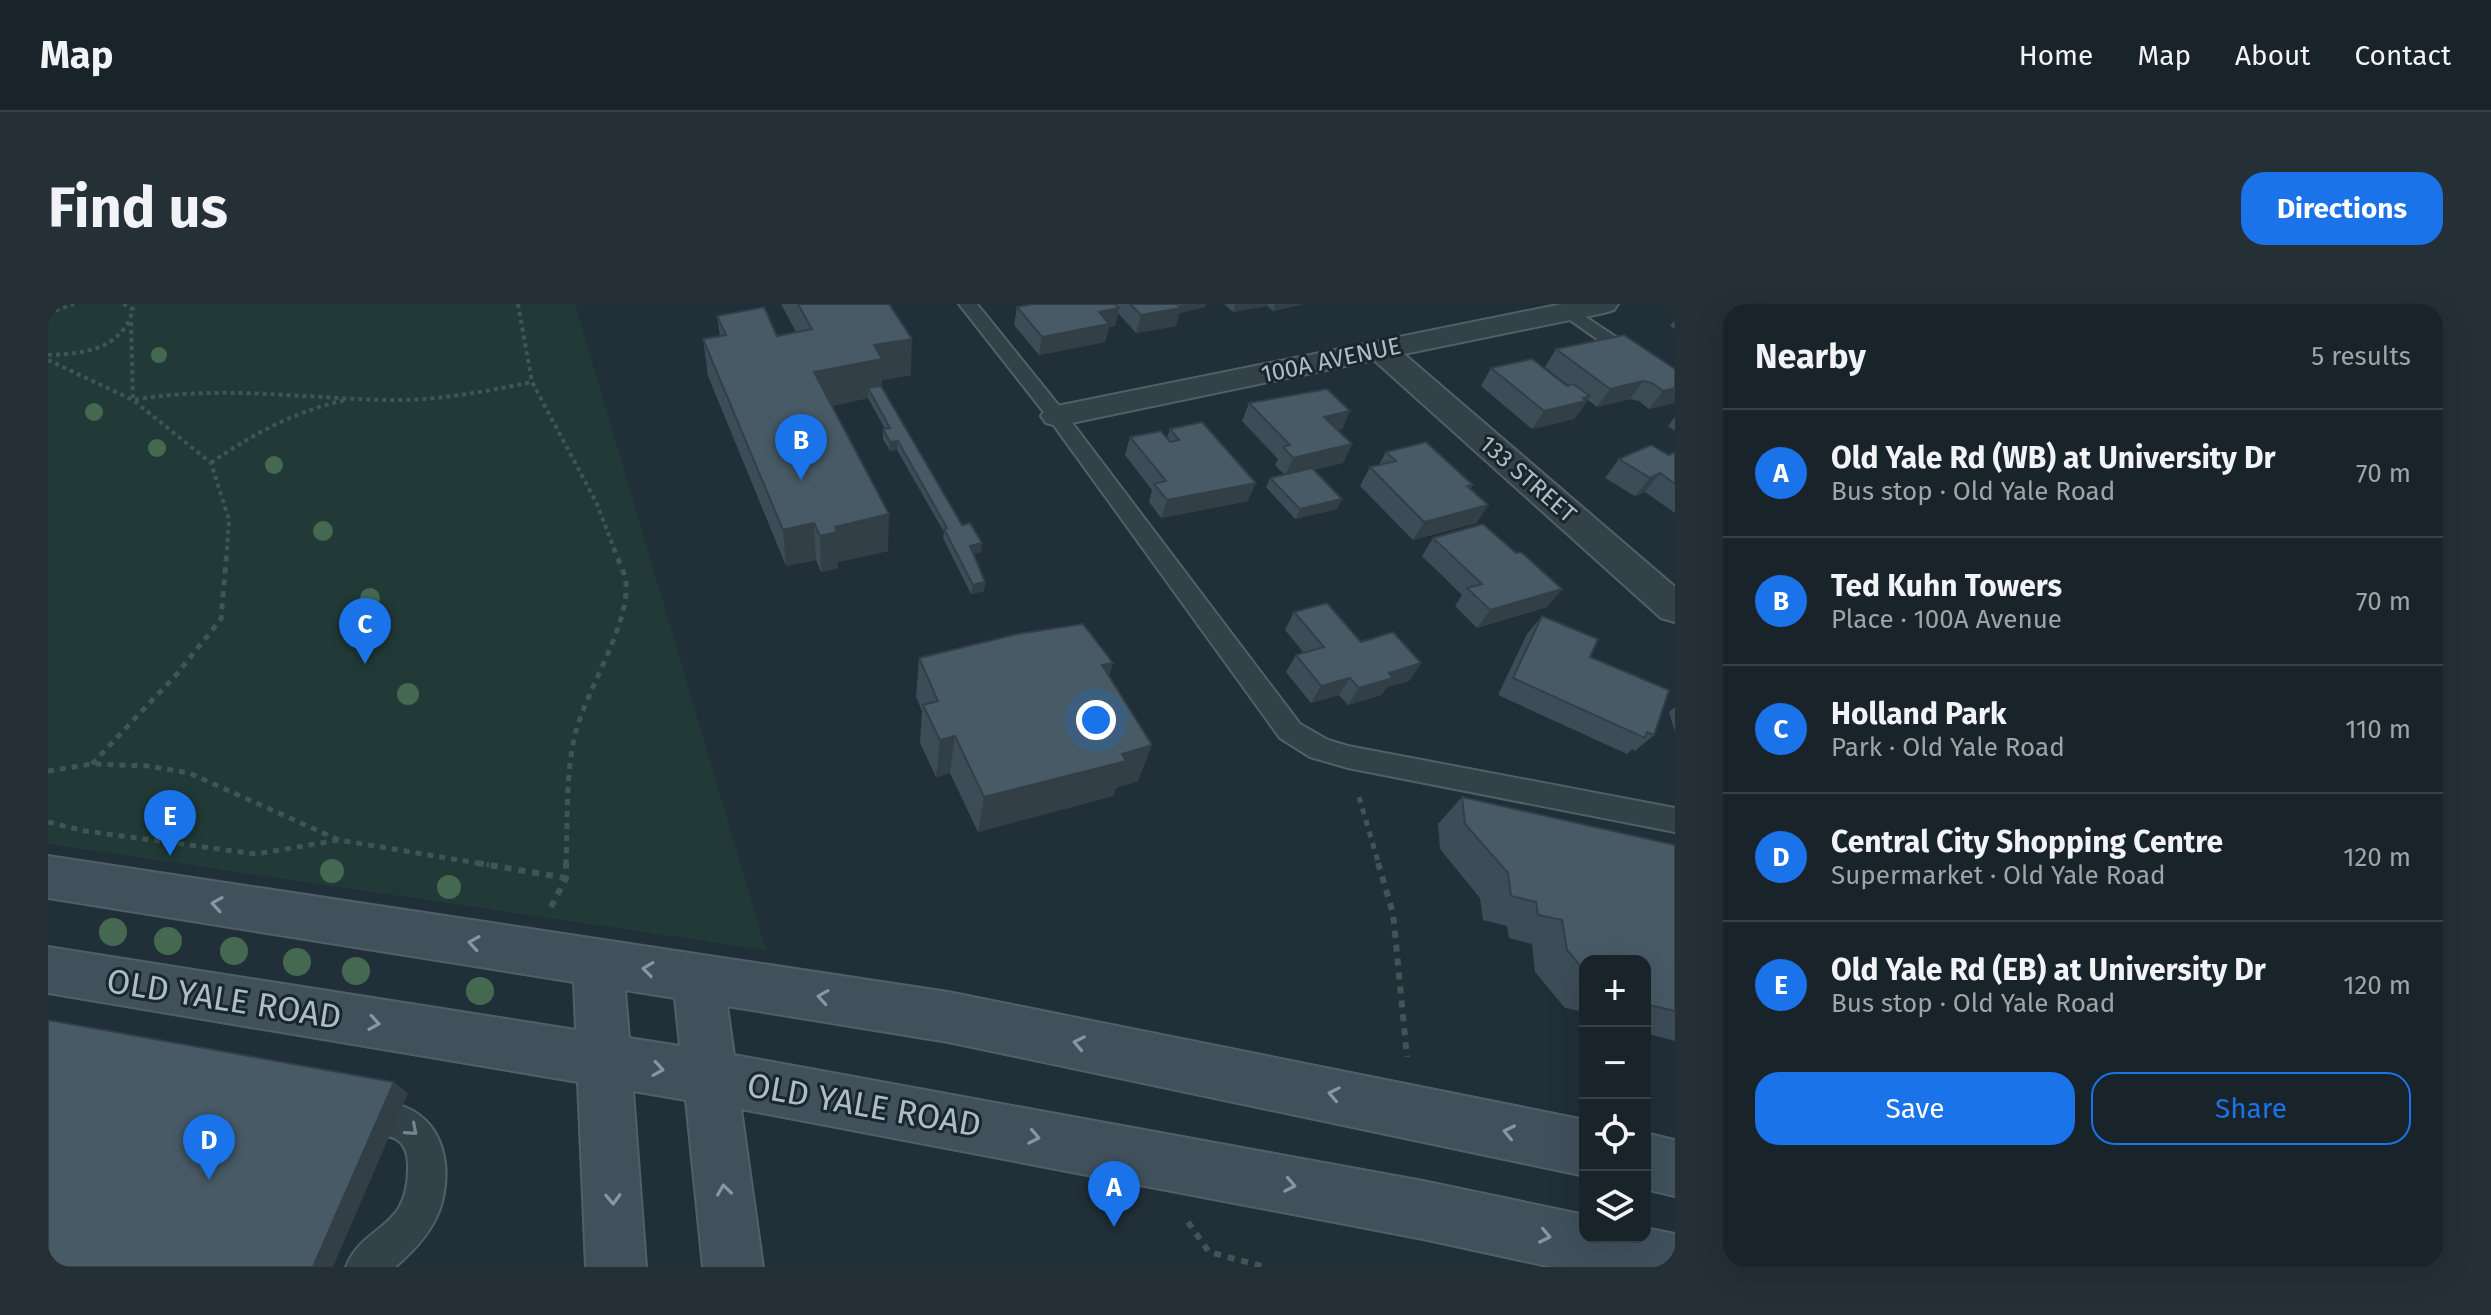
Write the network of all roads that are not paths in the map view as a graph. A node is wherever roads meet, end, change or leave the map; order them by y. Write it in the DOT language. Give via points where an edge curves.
graph roads {
  1 [pos="968,304"];
  2 [pos="1604,304"];
  3 [pos="1569,311"];
  4 [pos="1381,350"];
  5 [pos="1675,385"];
  6 [pos="1057,416"];
  7 [pos="1675,608"];
  8 [pos="1675,820"];
  9 [pos="48,877"];
  10 [pos="598,962"];
  11 [pos="48,970"];
  12 [pos="698,976"];
  13 [pos="606,1060"];
  14 [pos="710,1077"];
  15 [pos="326,1139"];
  16 [pos="1579,1147"];
  17 [pos="1651,1162"];
  18 [pos="1675,1168"];
  19 [pos="1675,1264"];
  20 [pos="365,1267"];
  21 [pos="616,1267"];
  22 [pos="733,1267"];
  1 -- 6 [label="lane"];
  2 -- 3 [label="street, 100A AVENUE"];
  3 -- 4 [label="street, 100A AVENUE"];
  3 -- 5 [label="lane"];
  4 -- 6 [label="street, 100A AVENUE"];
  4 -- 7 [label="street, 133 STREET"];
  6 -- 8 [label="lane" via="1290,731 1320,749 1348,757"];
  10 -- 9 [label="main road, one-way"];
  12 -- 10 [label="main road, one-way"];
  10 -- 13 [label="main road"];
  11 -- 13 [label="main road, OLD YALE ROAD, one-way"];
  12 -- 14 [label="main road"];
  16 -- 12 [label="main road, one-way" via="948,1017"];
  13 -- 14 [label="main road, OLD YALE ROAD, one-way"];
  13 -- 21 [label="main road, one-way"];
  14 -- 19 [label="main road, OLD YALE ROAD, one-way" via="1423,1210"];
  22 -- 14 [label="main road, one-way"];
  15 -- 20 [label="lane, one-way" via="380,1117 405,1122 422,1139 427,1169 423,1203 398,1241"];
  17 -- 18 [label="main road"];
}
